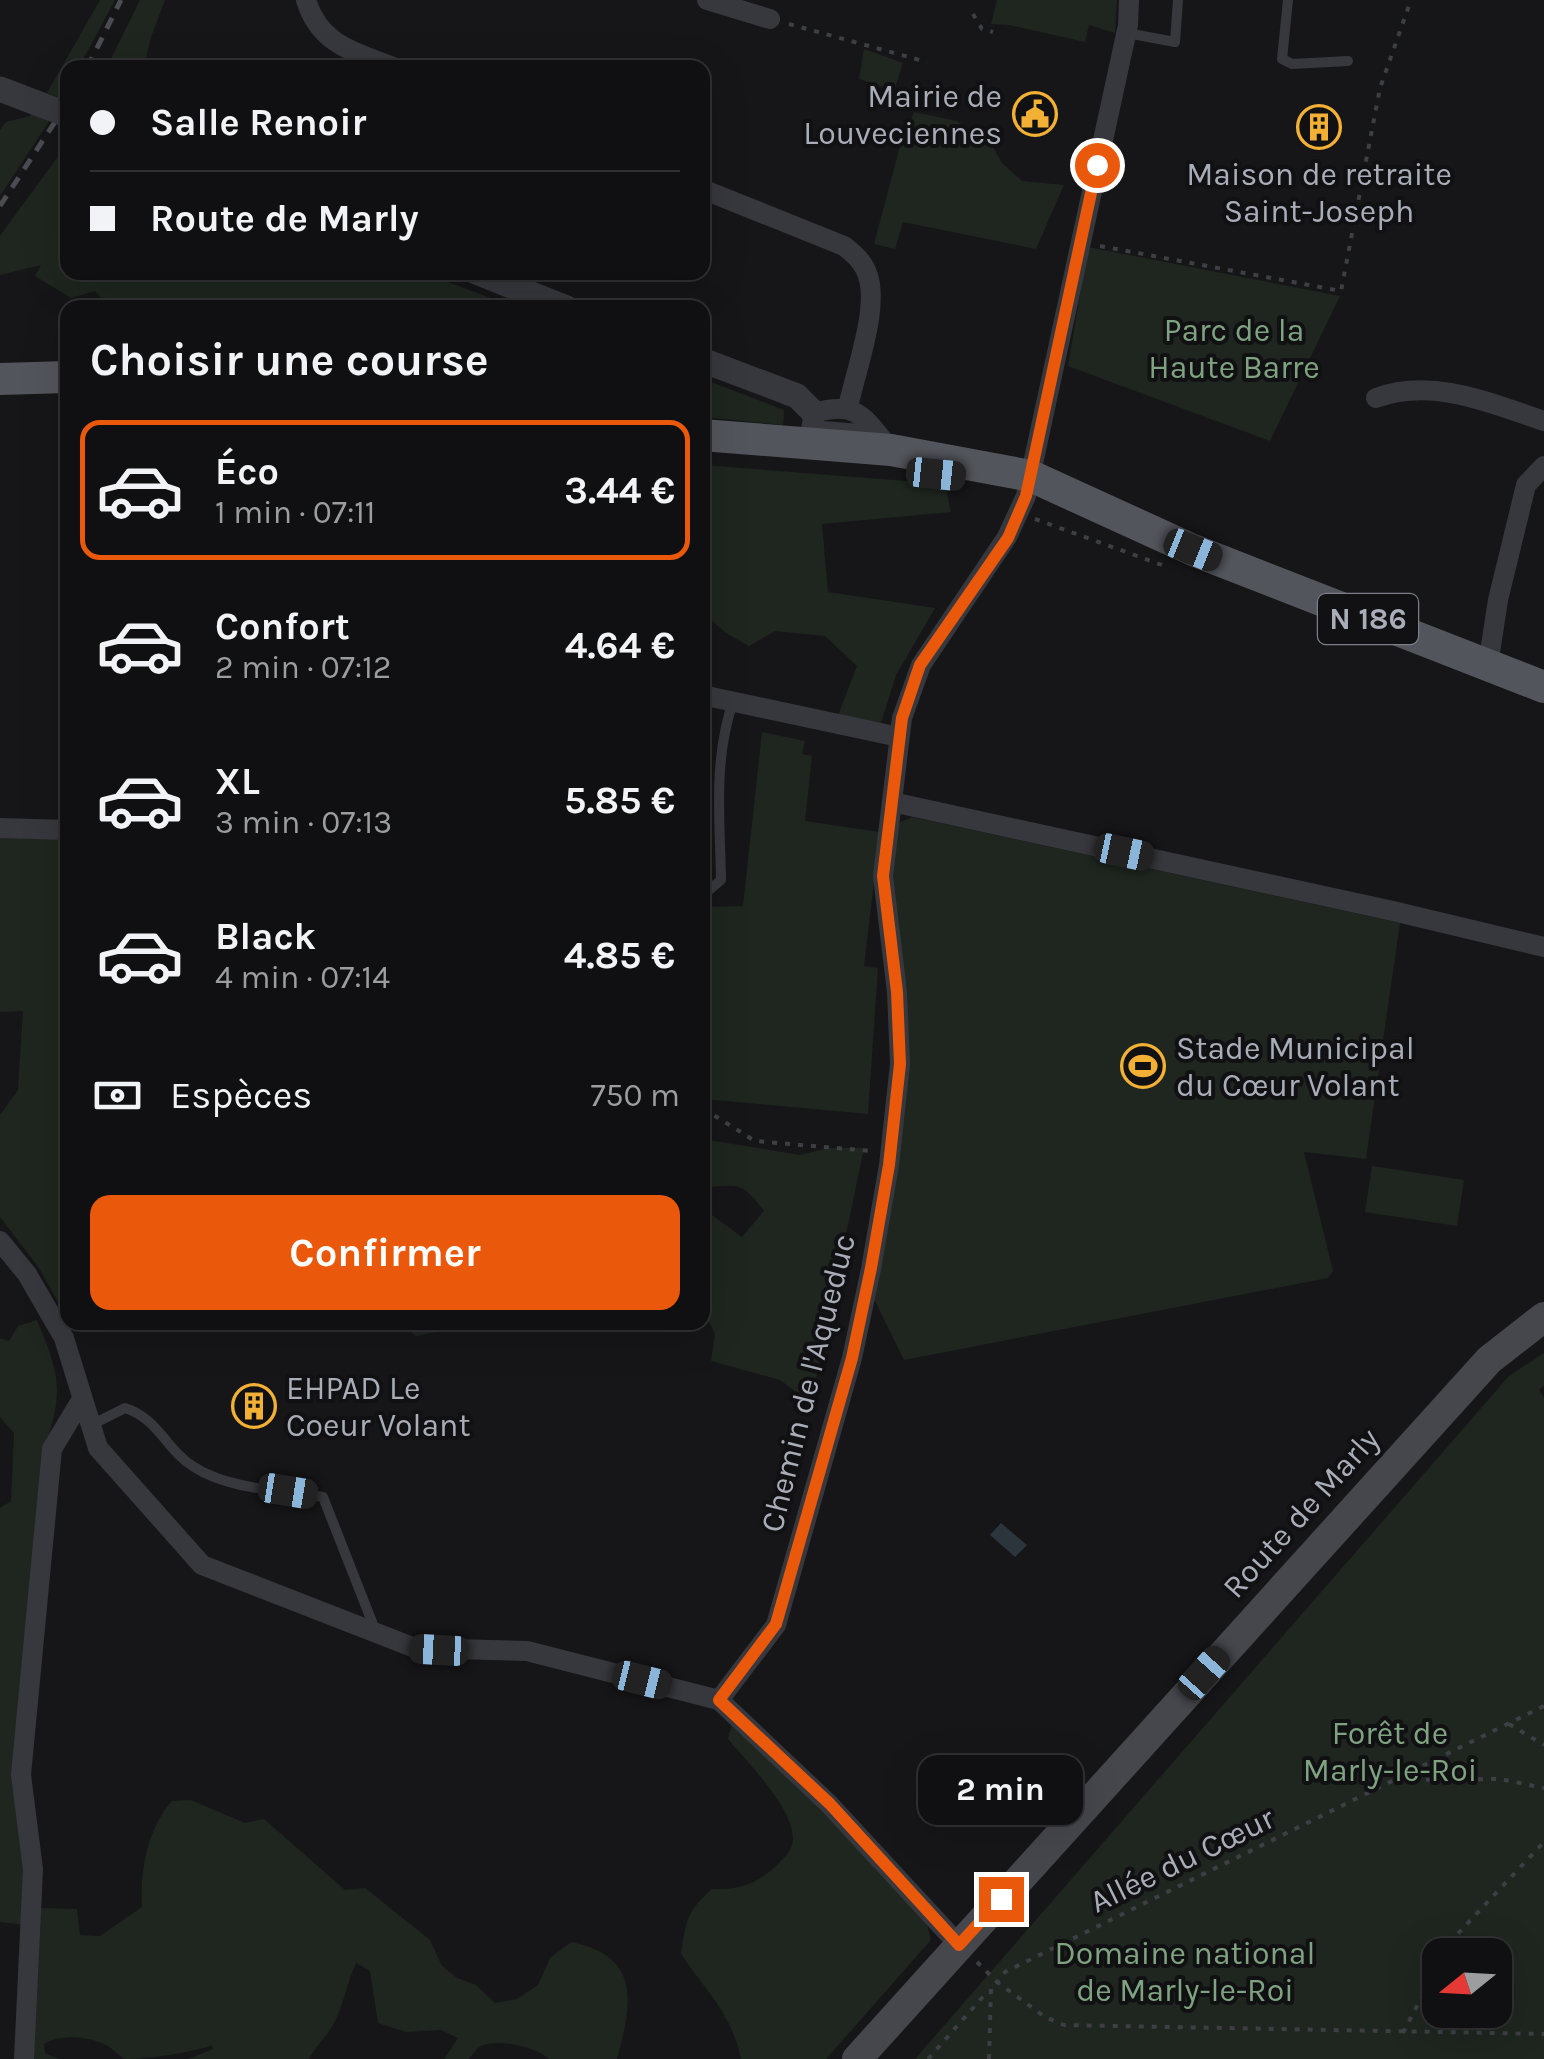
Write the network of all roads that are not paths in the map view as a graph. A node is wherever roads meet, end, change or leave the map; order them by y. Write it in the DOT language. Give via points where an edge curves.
graph roads {
  1 [pos="306,0"];
  2 [pos="707,0"];
  3 [pos="1128,0"];
  4 [pos="1178,0"];
  5 [pos="1288,0"];
  6 [pos="770,19"];
  7 [pos="1126,33"];
  8 [pos="376,60"];
  9 [pos="1348,60"];
  10 [pos="0,89"];
  11 [pos="60,112"];
  12 [pos="710,192"];
  13 [pos="496,280"];
  14 [pos="547,300"];
  15 [pos="710,363"];
  16 [pos="60,378"];
  17 [pos="0,379"];
  18 [pos="1376,398"];
  19 [pos="848,407"];
  20 [pos="1544,421"];
  21 [pos="710,435"];
  22 [pos="812,435"];
  23 [pos="882,440"];
  24 [pos="710,443"];
  25 [pos="1544,466"];
  26 [pos="1029,486"];
  27 [pos="1488,666"];
  28 [pos="1544,687"];
  29 [pos="710,697"];
  30 [pos="734,702"];
  31 [pos="899,737"];
  32 [pos="892,802"];
  33 [pos="0,828"];
  34 [pos="60,830"];
  35 [pos="710,889"];
  36 [pos="1544,946"];
  37 [pos="0,1241"];
  38 [pos="1544,1317"];
  39 [pos="82,1399"];
  40 [pos="91,1425"];
  41 [pos="376,1633"];
  42 [pos="719,1700"];
  43 [pos="959,1945"];
  44 [pos="24,2059"];
  45 [pos="856,2059"];
  1 -- 8 [label="street" via="331,42"];
  2 -- 6 [label="street"];
  3 -- 7 [label="street, Chemin de l'Aqueduc"];
  4 -- 7 [label="lane" via="1175,42"];
  5 -- 9 [label="lane" via="1282,59"];
  7 -- 26 [label="street, Chemin de l'Aqueduc"];
  10 -- 11 [label="street, bridge"];
  12 -- 19 [label="street" via="844,246 861,260 871,303"];
  13 -- 14 [label="street"];
  15 -- 22 [label="street" via="797,396"];
  16 -- 17 [label="main road"];
  18 -- 20 [label="street" via="1440,389"];
  19 -- 22 [label="street"];
  19 -- 23 [label="street"];
  21 -- 22 [label="main road, N 186"];
  22 -- 23 [label="main road, N 186"];
  22 -- 24 [label="main road, N 186"];
  22 -- 26 [label="main road, N 186" via="962,477"];
  23 -- 26 [label="main road, N 186"];
  25 -- 27 [label="street" via="1526,485"];
  26 -- 27 [label="main road, N 186"];
  26 -- 31 [label="street, Chemin de l'Aqueduc" via="1008,538 920,665"];
  27 -- 28 [label="main road, N 186"];
  29 -- 30 [label="street"];
  30 -- 31 [label="street"];
  30 -- 35 [label="lane" via="719,764 721,880"];
  31 -- 32 [label="street, Chemin de l'Aqueduc"];
  32 -- 36 [label="street"];
  32 -- 42 [label="street, Chemin de l'Aqueduc" via="883,876 900,1064 852,1358 776,1624"];
  33 -- 34 [label="street"];
  37 -- 39 [label="street" via="64,1338"];
  38 -- 43 [label="main road, Route de Marly" via="1488,1360"];
  39 -- 40 [label="street"];
  39 -- 44 [label="street" via="52,1448 21,1775 33,1869"];
  40 -- 41 [label="street" via="98,1448 202,1565"];
  40 -- 41 [label="lane" via="124,1408 144,1414 192,1466 219,1480 323,1497"];
  41 -- 42 [label="street" via="414,1648 527,1651"];
  42 -- 43 [label="street" via="830,1804"];
  43 -- 45 [label="main road, Route de Marly"];
}
